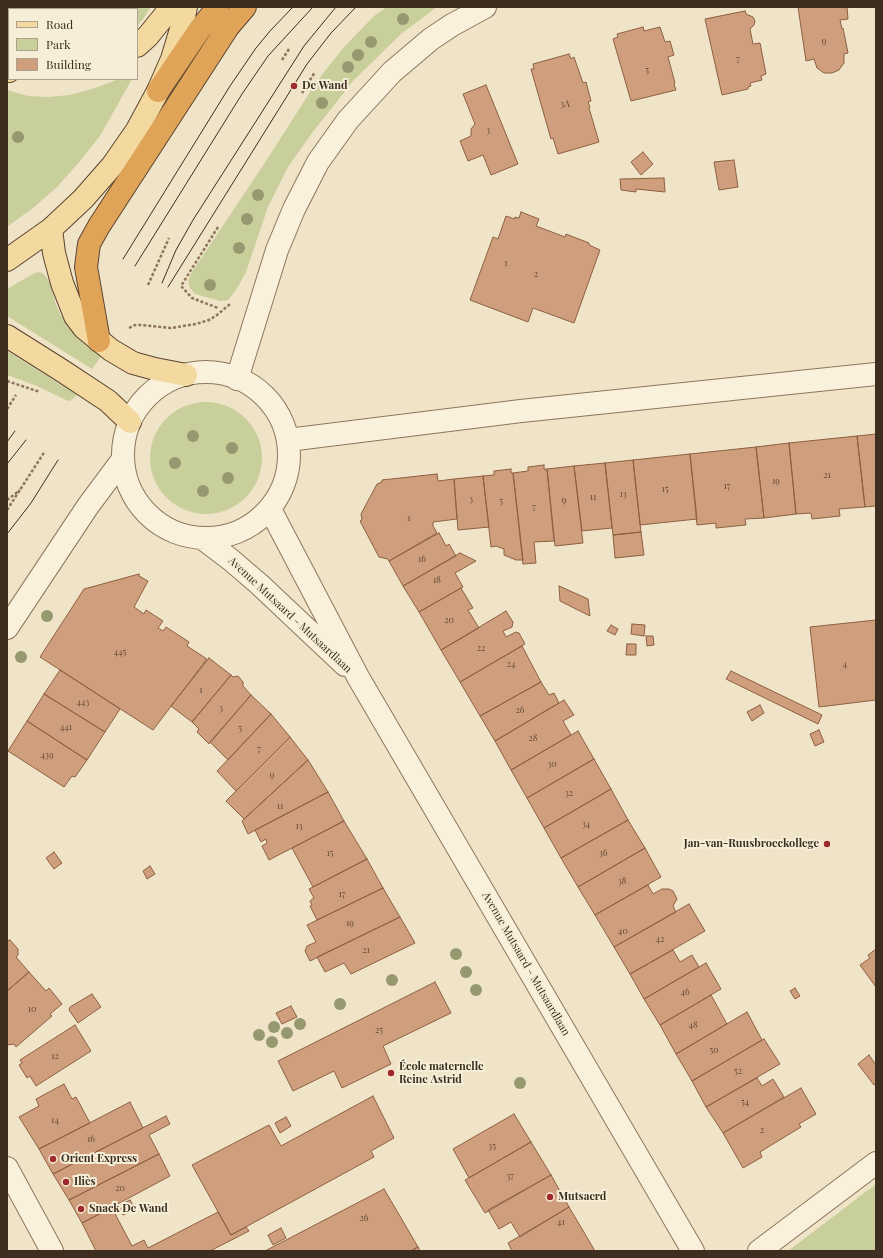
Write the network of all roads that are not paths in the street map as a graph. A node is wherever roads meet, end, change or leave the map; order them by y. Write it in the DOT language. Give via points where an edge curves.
graph roads {
  1 [pos="168,7"];
  2 [pos="186,7"];
  3 [pos="218,7"];
  4 [pos="245,7"];
  5 [pos="485,7"];
  6 [pos="138,45"];
  7 [pos="158,91"];
  8 [pos="51,229"];
  9 [pos="7,260"];
  10 [pos="7,336"];
  11 [pos="99,341"];
  12 [pos="876,374"];
  13 [pos="186,375"];
  14 [pos="237,379"];
  15 [pos="130,422"];
  16 [pos="288,440"];
  17 [pos="123,459"];
  18 [pos="270,509"];
  19 [pos="202,538"];
  20 [pos="7,628"];
  21 [pos="358,677"];
  22 [pos="876,1163"];
  23 [pos="7,1168"];
  24 [pos="52,1251"];
  25 [pos="693,1251"];
  26 [pos="759,1251"];
  1 -- 6 [label="main road" via="165,16"];
  2 -- 7 [label="main road" via="172,59"];
  3 -- 7 [label="highway" via="200,28"];
  4 -- 11 [label="highway" via="228,27 89,244 86,267"];
  5 -- 14 [label="street" via="431,40 392,72 348,120 318,162 277,250"];
  7 -- 8 [label="main road" via="137,130 112,166 83,199"];
  8 -- 9 [label="main road"];
  8 -- 11 [label="main road" via="56,261 74,316"];
  10 -- 15 [label="main road" via="108,401"];
  11 -- 13 [label="main road" via="133,362"];
  12 -- 16 [label="street" via="521,411"];
  13 -- 14 [label="street" via="205,372 224,374"];
  13 -- 15 [label="street" via="163,384 144,401"];
  14 -- 16 [label="street" via="247,383 266,398 280,417"];
  15 -- 17 [label="street"];
  16 -- 18 [label="street" via="289,465 282,488"];
  17 -- 19 [label="street" via="127,482 149,516 165,528 183,535"];
  17 -- 20 [label="street" via="88,506"];
  18 -- 19 [label="street" via="248,527 217,537"];
  18 -- 21 [label="street, Avenue Mutsaard - Mutsaardlaan"];
  19 -- 21 [label="street, Avenue Mutsaard - Mutsaardlaan" via="260,584"];
  21 -- 25 [label="street, Avenue Mutsaard - Mutsaardlaan"];
  22 -- 26 [label="street"];
  23 -- 24 [label="street"];
}
